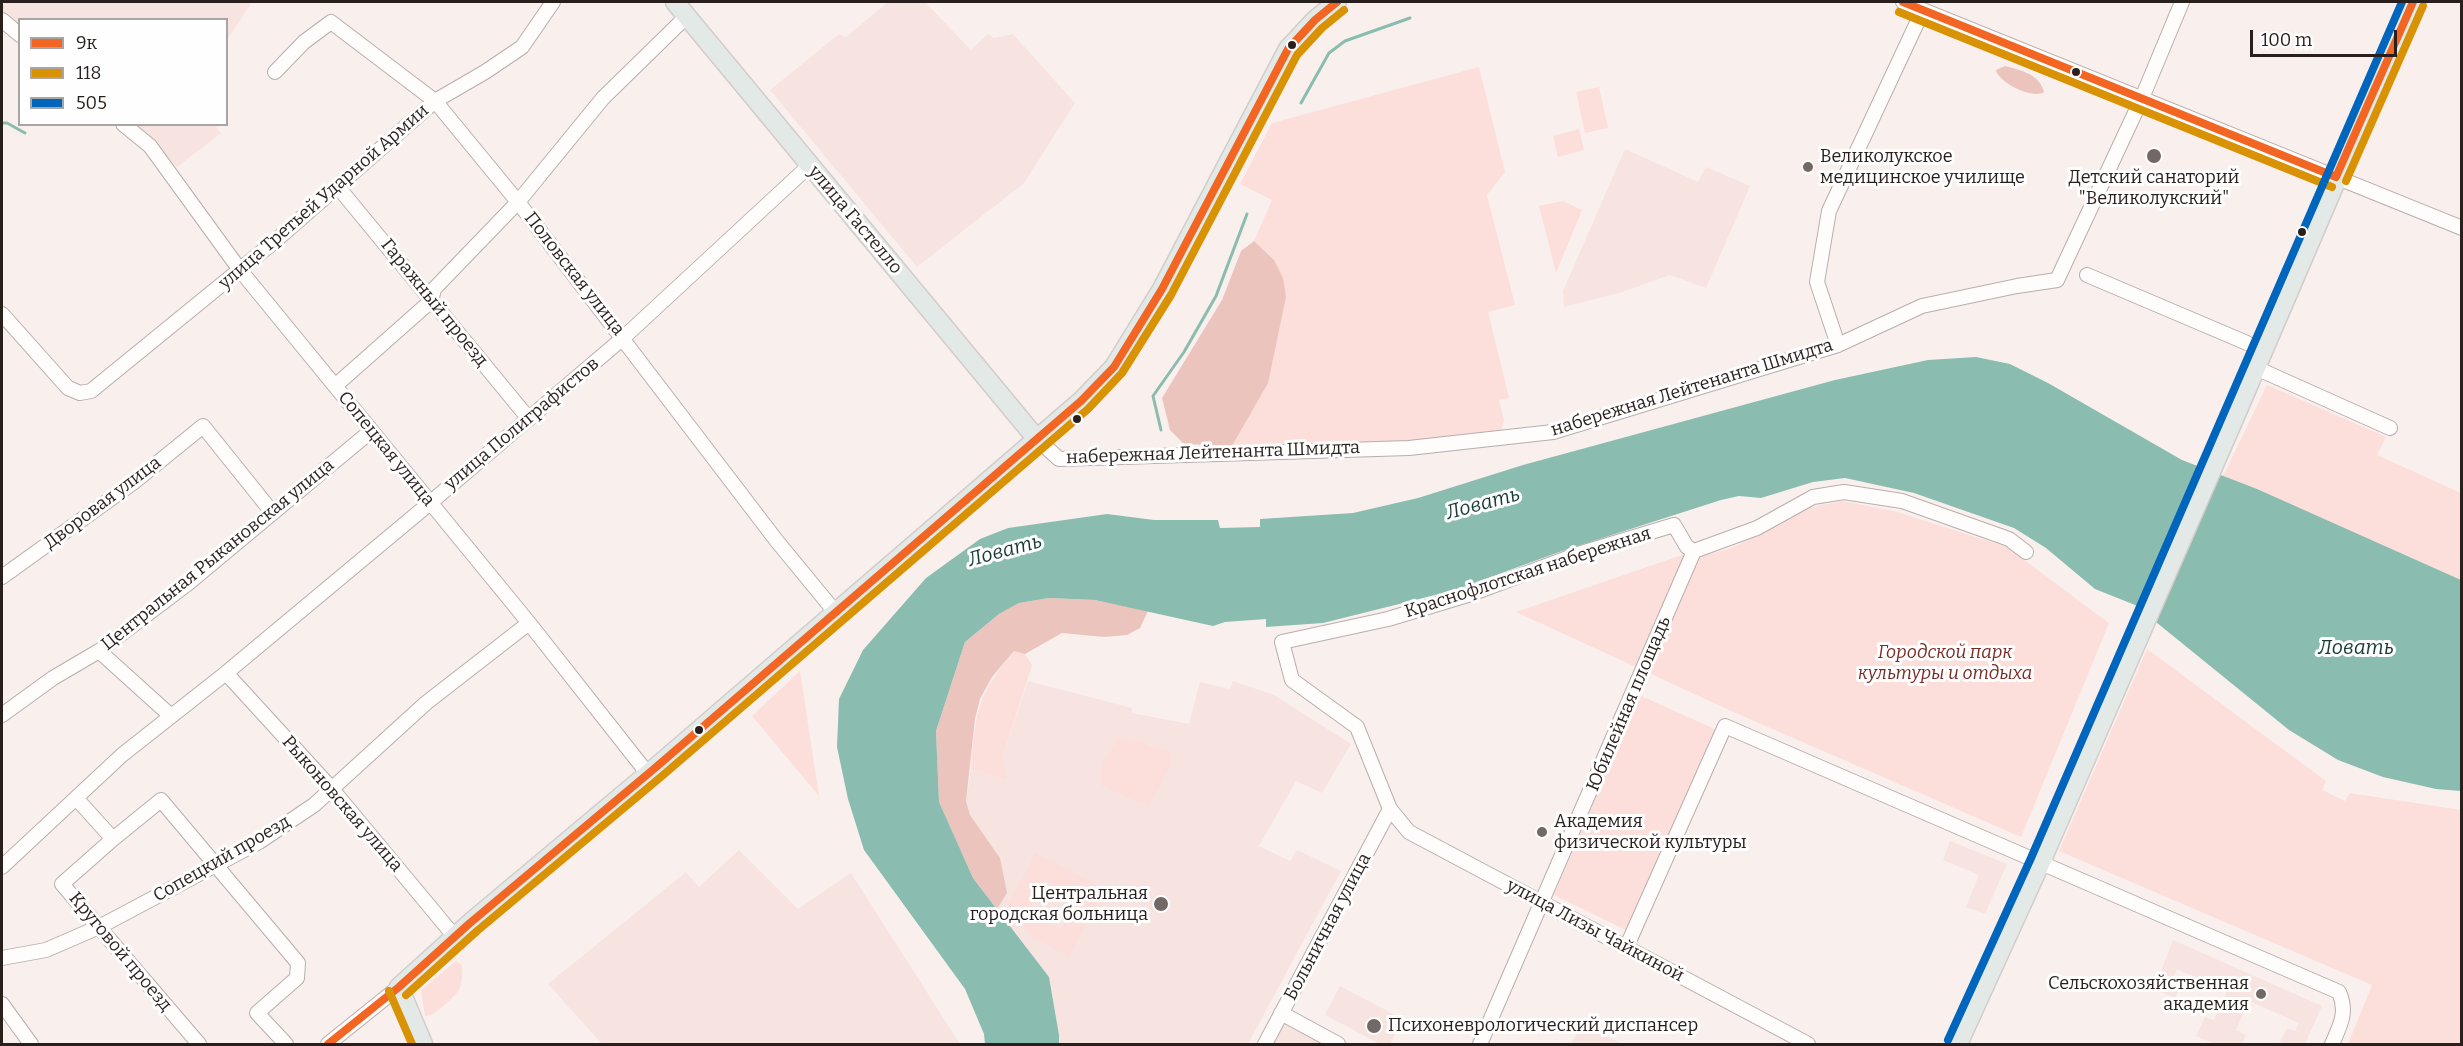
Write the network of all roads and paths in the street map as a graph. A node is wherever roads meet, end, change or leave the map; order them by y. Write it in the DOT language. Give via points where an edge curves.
graph roads {
  1 [pos="553,2"];
  2 [pos="1337,2"];
  3 [pos="1903,2"];
  4 [pos="2182,2"];
  5 [pos="2413,2"];
  6 [pos="681,9"];
  7 [pos="1923,10"];
  8 [pos="2,20"];
  9 [pos="18,33"];
  10 [pos="274,72"];
  11 [pos="2142,98"];
  12 [pos="435,101"];
  13 [pos="125,126"];
  14 [pos="810,165"];
  15 [pos="2336,177"];
  16 [pos="338,187"];
  17 [pos="518,202"];
  18 [pos="2462,228"];
  19 [pos="240,270"];
  20 [pos="2087,275"];
  21 [pos="431,301"];
  22 [pos="2,314"];
  23 [pos="623,338"];
  24 [pos="2247,343"];
  25 [pos="1838,345"];
  26 [pos="2256,368"];
  27 [pos="335,386"];
  28 [pos="529,419"];
  29 [pos="2390,428"];
  30 [pos="371,431"];
  31 [pos="1036,438"];
  32 [pos="430,503"];
  33 [pos="272,512"];
  34 [pos="1694,551"];
  35 [pos="2026,552"];
  36 [pos="2,577"];
  37 [pos="836,613"];
  38 [pos="529,623"];
  39 [pos="1282,642"];
  40 [pos="99,651"];
  41 [pos="226,673"];
  42 [pos="2,715"];
  43 [pos="171,716"];
  44 [pos="648,774"];
  45 [pos="332,789"];
  46 [pos="76,798"];
  47 [pos="1390,809"];
  48 [pos="113,839"];
  49 [pos="2041,862"];
  50 [pos="217,866"];
  51 [pos="2,867"];
  52 [pos="1542,904"];
  53 [pos="99,927"];
  54 [pos="454,937"];
  55 [pos="1626,948"];
  56 [pos="2,958"];
  57 [pos="399,987"];
  58 [pos="2,1004"];
  59 [pos="1281,1013"];
  60 [pos="31,1044"];
  61 [pos="199,1044"];
  62 [pos="286,1044"];
  63 [pos="328,1044"];
  64 [pos="423,1044"];
  65 [pos="1265,1044"];
  66 [pos="1338,1044"];
  67 [pos="1480,1044"];
  68 [pos="1808,1044"];
  69 [pos="1958,1044"];
  70 [pos="2332,1044"];
  1 -- 12 [label="street, улица Третьей Ударной Армии" via="522,47"];
  2 -- 31 [label="main road" via="1288,49 1162,289 1114,366 1081,401"];
  3 -- 7 [label="street"];
  4 -- 11 [label="street"];
  5 -- 15 [label="main road"];
  6 -- 14 [label="main road, улица Гастелло"];
  6 -- 17 [label="street"];
  7 -- 11 [label="street"];
  7 -- 25 [label="street" via="1829,211 1817,282"];
  8 -- 9 [label="street"];
  10 -- 12 [label="street, Половская улица" via="331,22"];
  11 -- 15 [label="street"];
  11 -- 25 [label="street, набережная Лейтенанта Шмидта" via="2057,280 1922,306"];
  12 -- 16 [label="street, улица Третьей Ударной Армии"];
  12 -- 17 [label="street, Половская улица"];
  13 -- 19 [label="street, Сопецкая улица" via="150,146"];
  14 -- 23 [label="street, улица Полиграфистов"];
  14 -- 31 [label="main road, улица Гастелло"];
  15 -- 18 [label="street"];
  15 -- 26 [label="main road"];
  16 -- 19 [label="street, улица Третьей Ударной Армии"];
  16 -- 21 [label="street, Гаражный проезд"];
  17 -- 21 [label="street" via="434,289"];
  17 -- 23 [label="street, Половская улица"];
  19 -- 22 [label="street, улица Третьей Ударной Армии" via="92,391 81,393 68,388"];
  19 -- 27 [label="street, Сопецкая улица"];
  20 -- 24 [label="street"];
  21 -- 27 [label="street"];
  21 -- 28 [label="street, Гаражный проезд"];
  23 -- 28 [label="street, улица Полиграфистов"];
  23 -- 37 [label="street, Половская улица"];
  25 -- 31 [label="street, набережная Лейтенанта Шмидта" via="1553,432 1409,448 1059,459"];
  26 -- 29 [label="street"];
  26 -- 49 [label="main road"];
  27 -- 30 [label="street, Сопецкая улица"];
  28 -- 32 [label="street, улица Полиграфистов"];
  30 -- 32 [label="street, Сопецкая улица"];
  30 -- 33 [label="street, Центральная Рыкановская улица"];
  31 -- 37 [label="main road"];
  32 -- 38 [label="street, Сопецкая улица"];
  32 -- 41 [label="street, улица Полиграфистов"];
  33 -- 36 [label="street, Дворовая улица" via="203,426 134,482"];
  33 -- 40 [label="street, Центральная Рыкановская улица" via="186,585"];
  34 -- 35 [label="street" via="1757,528 1813,497 1844,492 1902,501 2009,539"];
  34 -- 39 [label="street, Краснофлотская набережная" via="1687,547 1674,525 1578,554 1466,596 1388,619"];
  34 -- 52 [label="street, Юбилейная площадь"];
  37 -- 44 [label="main road"];
  38 -- 44 [label="street, Сопецкая улица"];
  38 -- 45 [label="street, Сопецкий проезд" via="426,703"];
  39 -- 47 [label="street, улица Лизы Чайкиной" via="1292,680 1357,727"];
  40 -- 42 [label="street, Центральная Рыкановская улица"];
  40 -- 43 [label="street"];
  41 -- 43 [label="street, улица Полиграфистов"];
  41 -- 45 [label="street, Рыконовская улица"];
  43 -- 46 [label="street"];
  44 -- 54 [label="main road"];
  45 -- 50 [label="street, Сопецкий проезд" via="259,842"];
  45 -- 54 [label="street, Рыконовская улица"];
  46 -- 48 [label="street"];
  46 -- 51 [label="street"];
  47 -- 52 [label="street, улица Лизы Чайкиной" via="1409,832"];
  47 -- 59 [label="street, Больничная улица"];
  48 -- 50 [label="street, Круговой проезд" via="161,800"];
  48 -- 53 [label="street, Круговой проезд" via="62,884"];
  49 -- 55 [label="street" via="1725,726"];
  49 -- 69 [label="main road"];
  49 -- 70 [label="street" via="2339,992 2344,1016"];
  50 -- 53 [label="street, Сопецкий проезд"];
  50 -- 62 [label="street, Круговой проезд" via="298,963 297,978 257,1013"];
  52 -- 55 [label="street, улица Лизы Чайкиной"];
  52 -- 67 [label="street, Юбилейная площадь"];
  53 -- 56 [label="street, Сопецкий проезд" via="46,950"];
  53 -- 61 [label="street, Круговой проезд"];
  54 -- 57 [label="main road"];
  55 -- 68 [label="street, улица Лизы Чайкиной"];
  57 -- 63 [label="street"];
  57 -- 64 [label="main road"];
  58 -- 60 [label="street"];
  59 -- 65 [label="street, Больничная улица"];
  59 -- 66 [label="street"];
}
